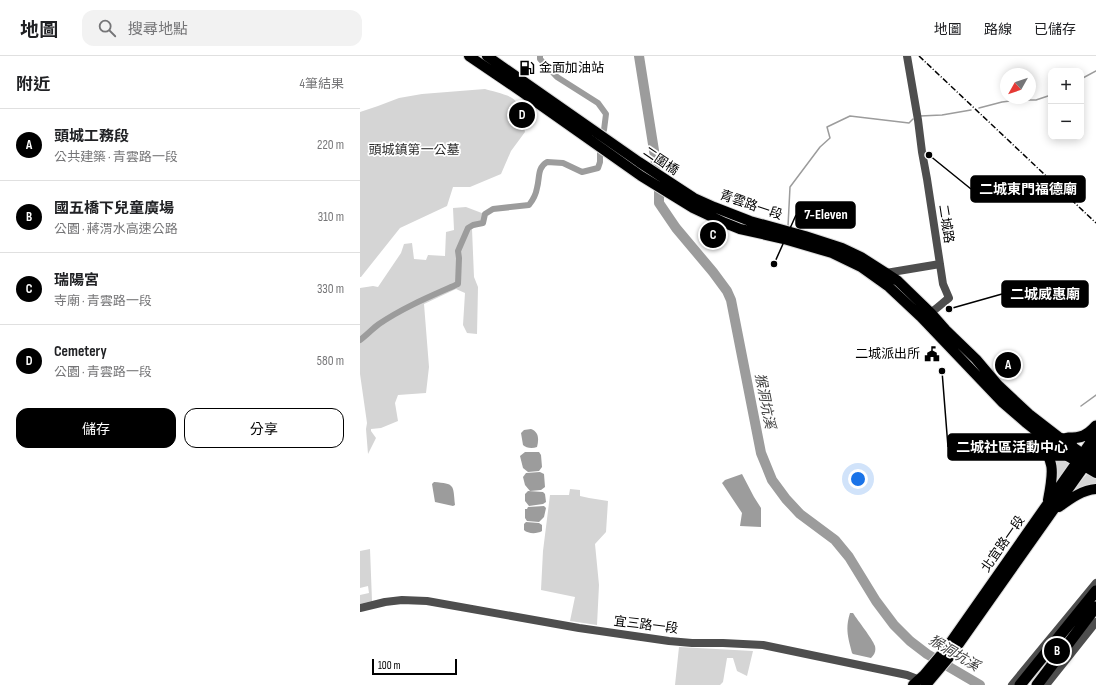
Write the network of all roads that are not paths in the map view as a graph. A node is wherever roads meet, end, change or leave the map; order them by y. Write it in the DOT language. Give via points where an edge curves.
graph roads {
  1 [pos="469,56"];
  2 [pos="487,56"];
  3 [pos="907,56"];
  4 [pos="678,188"];
  5 [pos="681,202"];
  6 [pos="940,264"];
  7 [pos="886,273"];
  8 [pos="931,313"];
  9 [pos="921,317"];
  10 [pos="951,342"];
  11 [pos="1025,422"];
  12 [pos="1096,426"];
  13 [pos="1096,435"];
  14 [pos="1064,438"];
  15 [pos="1088,459"];
  16 [pos="1096,473"];
  17 [pos="1096,489"];
  18 [pos="1050,507"];
  19 [pos="1096,583"];
  20 [pos="1096,591"];
  21 [pos="1096,607"];
  22 [pos="360,608"];
  23 [pos="1096,622"];
  24 [pos="924,681"];
  25 [pos="1012,685"];
  26 [pos="1020,685"];
  27 [pos="1037,685"];
  28 [pos="1046,685"];
  1 -- 5 [label="main road, 二圍橋"];
  2 -- 4 [label="main road, 二圍橋"];
  3 -- 6 [label="street, 二城路"];
  4 -- 7 [label="main road, 青雲路一段" via="694,198 750,221 842,248"];
  5 -- 9 [label="main road, 青雲路一段" via="725,223 832,254 860,267 889,287"];
  6 -- 7 [label="street"];
  6 -- 8 [label="street, 二城路" via="943,284 949,298"];
  7 -- 8 [label="main road, 青雲路一段"];
  8 -- 9 [label="street, 二城路"];
  8 -- 10 [label="main road, 青雲路一段"];
  9 -- 10 [label="main road, 青雲路一段"];
  10 -- 11 [label="main road, 青雲路一段" via="1003,403"];
  10 -- 14 [label="main road, 青雲路一段" via="976,359 1029,414"];
  11 -- 15 [label="main road, 青雲路一段" via="1069,457"];
  11 -- 18 [label="main road" via="1043,446 1051,462"];
  12 -- 14 [label="highway" via="1080,438"];
  13 -- 15 [label="highway"];
  14 -- 15 [label="main road, 青雲路一段"];
  15 -- 16 [label="main road, 青雲路一段"];
  15 -- 18 [label="main road, 北宜路一段"];
  17 -- 18 [label="main road" via="1080,493"];
  18 -- 24 [label="main road, 北宜路一段" via="948,652"];
  19 -- 25 [label="street"];
  20 -- 26 [label="highway"];
  21 -- 27 [label="highway"];
  22 -- 24 [label="street, 宜三路一段" via="402,600 427,601 669,641 763,645 907,675"];
  23 -- 28 [label="street"];
}
